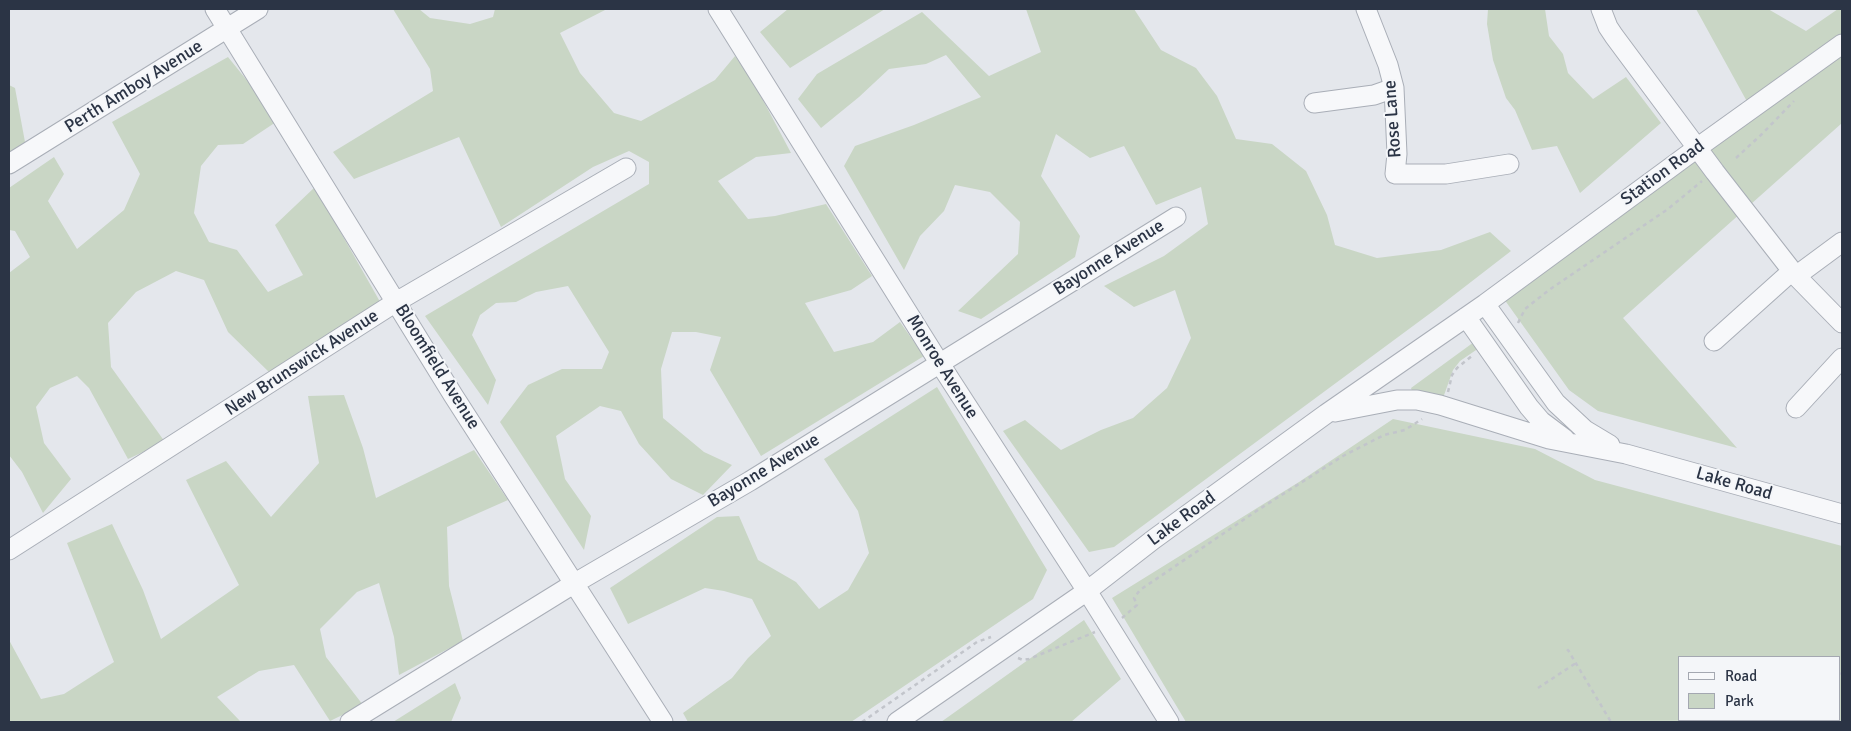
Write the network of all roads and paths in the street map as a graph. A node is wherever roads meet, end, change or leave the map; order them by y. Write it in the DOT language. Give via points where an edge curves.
graph roads {
  1 [pos="215,9"];
  2 [pos="258,9"];
  3 [pos="718,9"];
  4 [pos="1366,9"];
  5 [pos="1601,9"];
  6 [pos="227,28"];
  7 [pos="1842,44"];
  8 [pos="1394,88"];
  9 [pos="1798,97"];
  10 [pos="1314,103"];
  11 [pos="1697,148"];
  12 [pos="1736,158"];
  13 [pos="9,164"];
  14 [pos="1509,164"];
  15 [pos="626,168"];
  16 [pos="1703,180"];
  17 [pos="1176,216"];
  18 [pos="1842,242"];
  19 [pos="1794,273"];
  20 [pos="396,302"];
  21 [pos="1484,304"];
  22 [pos="1466,316"];
  23 [pos="1842,323"];
  24 [pos="1516,328"];
  25 [pos="1714,341"];
  26 [pos="1474,354"];
  27 [pos="1842,358"];
  28 [pos="940,364"];
  29 [pos="1446,399"];
  30 [pos="1796,408"];
  31 [pos="1326,414"];
  32 [pos="1427,416"];
  33 [pos="1568,441"];
  34 [pos="1626,454"];
  35 [pos="1842,514"];
  36 [pos="9,550"];
  37 [pos="575,583"];
  38 [pos="1087,590"];
  39 [pos="1118,621"];
  40 [pos="1098,631"];
  41 [pos="995,637"];
  42 [pos="1567,651"];
  43 [pos="1013,654"];
  44 [pos="1576,663"];
  45 [pos="1538,688"];
  46 [pos="350,722"];
  47 [pos="663,722"];
  48 [pos="862,722"];
  49 [pos="898,722"];
  50 [pos="1169,722"];
  51 [pos="1611,722"];
  1 -- 6 [label="street, Bloomfield Avenue"];
  2 -- 6 [label="street, Perth Amboy Avenue"];
  3 -- 28 [label="street, Monroe Avenue"];
  4 -- 8 [label="street, Rose Lane"];
  5 -- 11 [label="street" via="1611,32"];
  6 -- 13 [label="street, Perth Amboy Avenue"];
  6 -- 20 [label="street, Bloomfield Avenue"];
  7 -- 11 [label="street, Station Road"];
  8 -- 10 [label="street" via="1374,96"];
  8 -- 14 [label="street, Rose Lane" via="1395,174 1446,174"];
  9 -- 12 [label="path"];
  11 -- 19 [label="street"];
  11 -- 21 [label="street, Station Road"];
  15 -- 20 [label="street, New Brunswick Avenue"];
  16 -- 24 [label="path" via="1668,209 1548,290 1525,309"];
  17 -- 28 [label="street, Bayonne Avenue"];
  18 -- 19 [label="street"];
  19 -- 23 [label="street"];
  19 -- 25 [label="street"];
  20 -- 36 [label="street, New Brunswick Avenue"];
  20 -- 37 [label="street, Bloomfield Avenue"];
  21 -- 22 [label="street, Lake Road"];
  21 -- 34 [label="street, Lake Road" via="1568,415 1585,430"];
  22 -- 31 [label="street, Lake Road"];
  22 -- 33 [label="street, Lake Road" via="1529,407 1541,421"];
  26 -- 29 [label="path" via="1452,375"];
  27 -- 30 [label="street"];
  28 -- 37 [label="street, Bayonne Avenue" via="750,481"];
  28 -- 38 [label="street, Monroe Avenue"];
  31 -- 33 [label="street" via="1397,400 1417,400 1549,439"];
  31 -- 38 [label="street, Lake Road"];
  32 -- 39 [label="path" via="1405,430 1384,435 1343,456 1258,510 1140,590 1134,598 1137,605"];
  33 -- 34 [label="street, Lake Road"];
  34 -- 35 [label="street, Lake Road"];
  37 -- 46 [label="street, Bayonne Avenue"];
  37 -- 47 [label="street, Bloomfield Avenue"];
  38 -- 49 [label="street, Lake Road"];
  38 -- 50 [label="street, Monroe Avenue"];
  40 -- 43 [label="path" via="1029,659 1023,660"];
  41 -- 48 [label="path" via="977,642"];
  42 -- 44 [label="path"];
  44 -- 45 [label="path"];
  44 -- 51 [label="path"];
}
